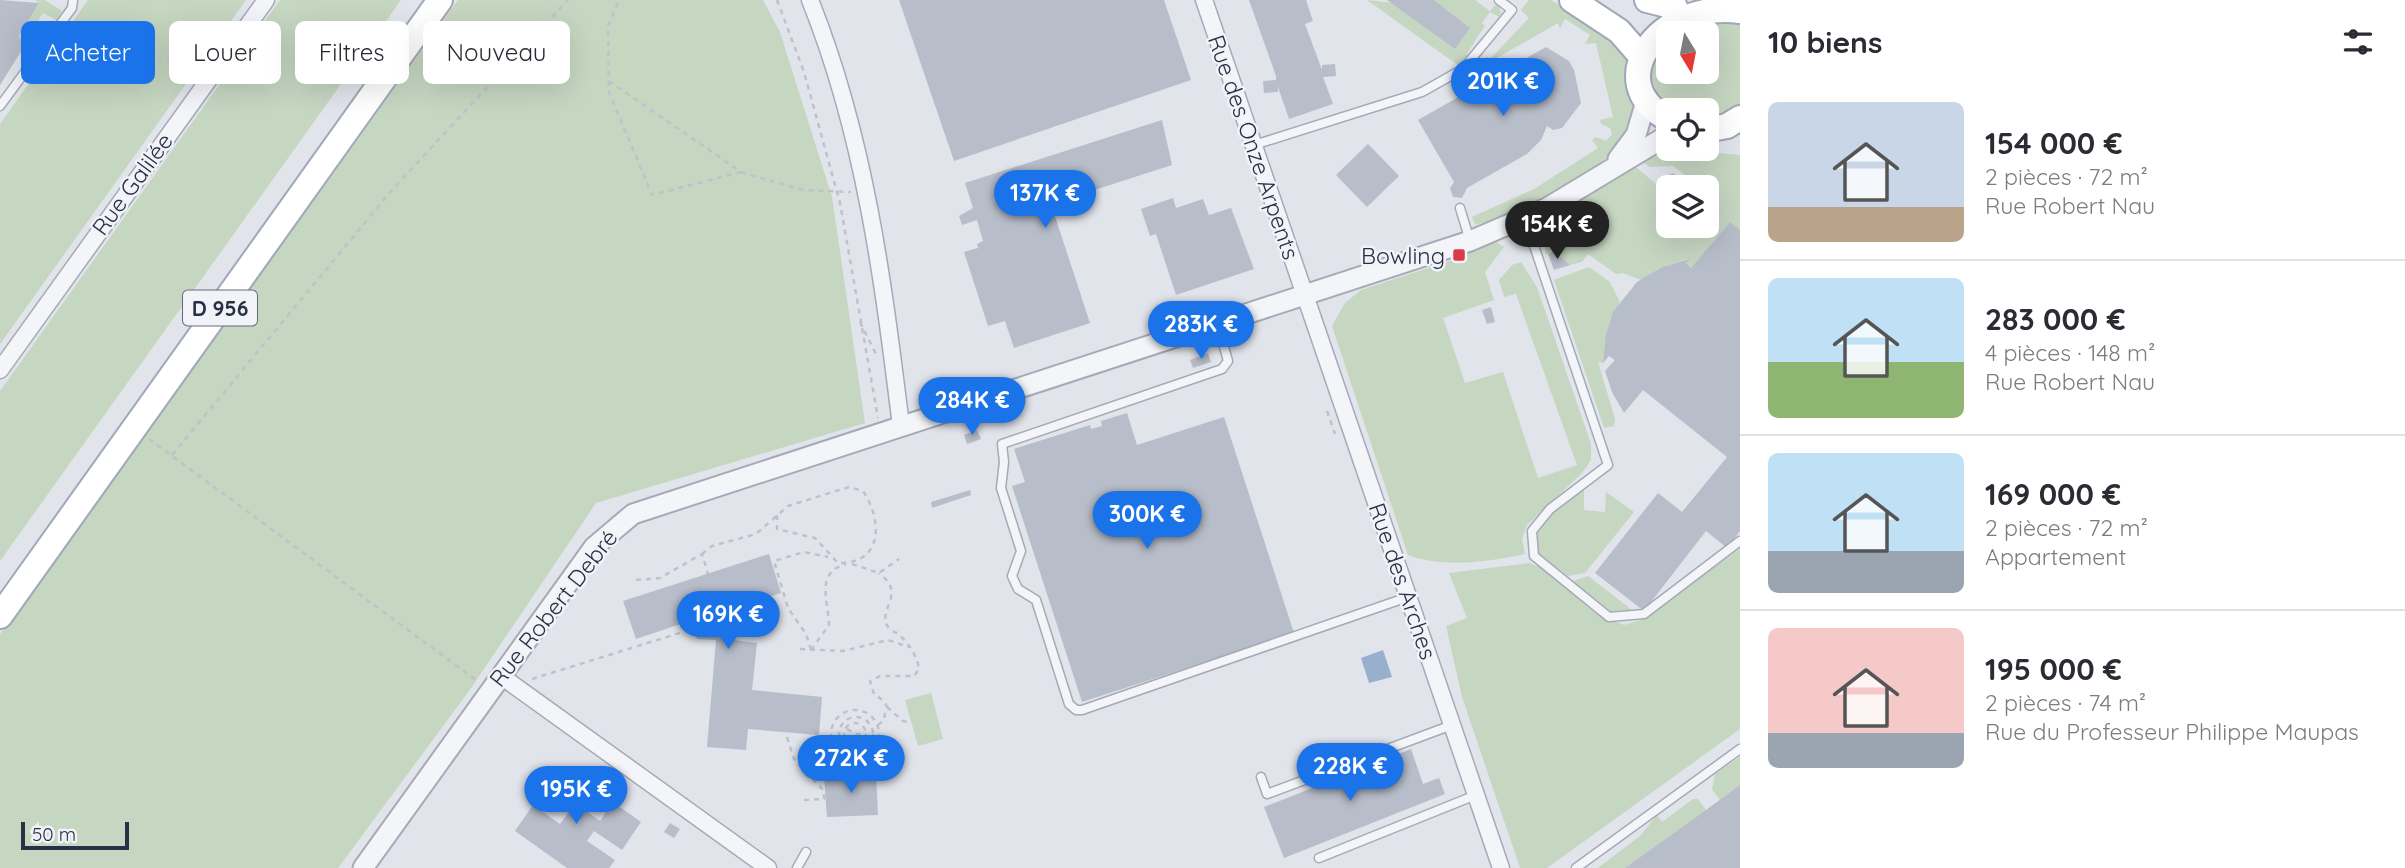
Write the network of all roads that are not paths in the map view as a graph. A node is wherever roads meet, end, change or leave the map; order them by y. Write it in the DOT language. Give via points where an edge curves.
graph roads {
  1 [pos="266,0"];
  2 [pos="422,0"];
  3 [pos="440,0"];
  4 [pos="810,0"];
  5 [pos="1204,0"];
  6 [pos="1499,0"];
  7 [pos="1572,0"];
  8 [pos="1647,0"];
  9 [pos="1714,0"];
  10 [pos="72,4"];
  11 [pos="1675,7"];
  12 [pos="1740,11"];
  13 [pos="1639,54"];
  14 [pos="1647,98"];
  15 [pos="0,106"];
  16 [pos="1656,107"];
  17 [pos="1656,142"];
  18 [pos="1254,145"];
  19 [pos="1607,171"];
  20 [pos="1460,208"];
  21 [pos="1525,219"];
  22 [pos="1470,241"];
  23 [pos="1304,294"];
  24 [pos="1217,322"];
  25 [pos="0,370"];
  26 [pos="901,426"];
  27 [pos="1740,541"];
  28 [pos="0,590"];
  29 [pos="1408,597"];
  30 [pos="0,616"];
  31 [pos="496,683"];
  32 [pos="1452,725"];
  33 [pos="1740,750"];
  34 [pos="1261,777"];
  35 [pos="1476,794"];
  36 [pos="806,852"];
  37 [pos="1320,858"];
  38 [pos="363,868"];
  39 [pos="768,868"];
  40 [pos="797,868"];
  41 [pos="1501,868"];
  42 [pos="1576,868"];
  1 -- 25 [label="street, Rue Galilée"];
  2 -- 28 [label="main road, D 956"];
  3 -- 30 [label="main road, D 956"];
  4 -- 26 [label="street" via="851,117 868,193"];
  5 -- 18 [label="street, Rue des Onze Arpents"];
  6 -- 18 [label="lane" via="1512,10 1464,69 1422,92"];
  7 -- 13 [label="main road" via="1619,32"];
  8 -- 11 [label="main road"];
  9 -- 11 [label="main road"];
  9 -- 12 [label="main road"];
  10 -- 15 [label="lane"];
  11 -- 13 [label="main road" via="1657,19"];
  13 -- 14 [label="main road" via="1639,77"];
  14 -- 16 [label="main road"];
  14 -- 19 [label="street" via="1636,135"];
  17 -- 19 [label="street, Rue Robert Debré"];
  18 -- 23 [label="street, Rue des Onze Arpents"];
  19 -- 21 [label="street, Rue Robert Debré"];
  20 -- 22 [label="lane"];
  21 -- 22 [label="street, Rue Robert Debré"];
  21 -- 27 [label="lane" via="1608,465 1550,509 1532,531 1534,556 1609,617 1644,614"];
  22 -- 23 [label="street, Rue Robert Debré"];
  23 -- 24 [label="street, Rue Robert Debré"];
  23 -- 29 [label="street, Rue des Arches"];
  24 -- 26 [label="street, Rue Robert Debré"];
  24 -- 29 [label="lane" via="1228,361 1222,369 1002,444 1001,488 1021,551 1012,576 1018,589 1036,600 1069,704 1082,710"];
  26 -- 31 [label="street, Rue Robert Debré" via="633,514 594,547"];
  29 -- 32 [label="street, Rue des Arches"];
  31 -- 38 [label="street, Rue Robert Debré"];
  31 -- 39 [label="street"];
  32 -- 34 [label="lane" via="1267,794"];
  32 -- 35 [label="street, Rue des Arches"];
  33 -- 42 [label="lane"];
  35 -- 37 [label="lane"];
  35 -- 41 [label="street, Rue des Arches"];
  36 -- 40 [label="lane"];
}
